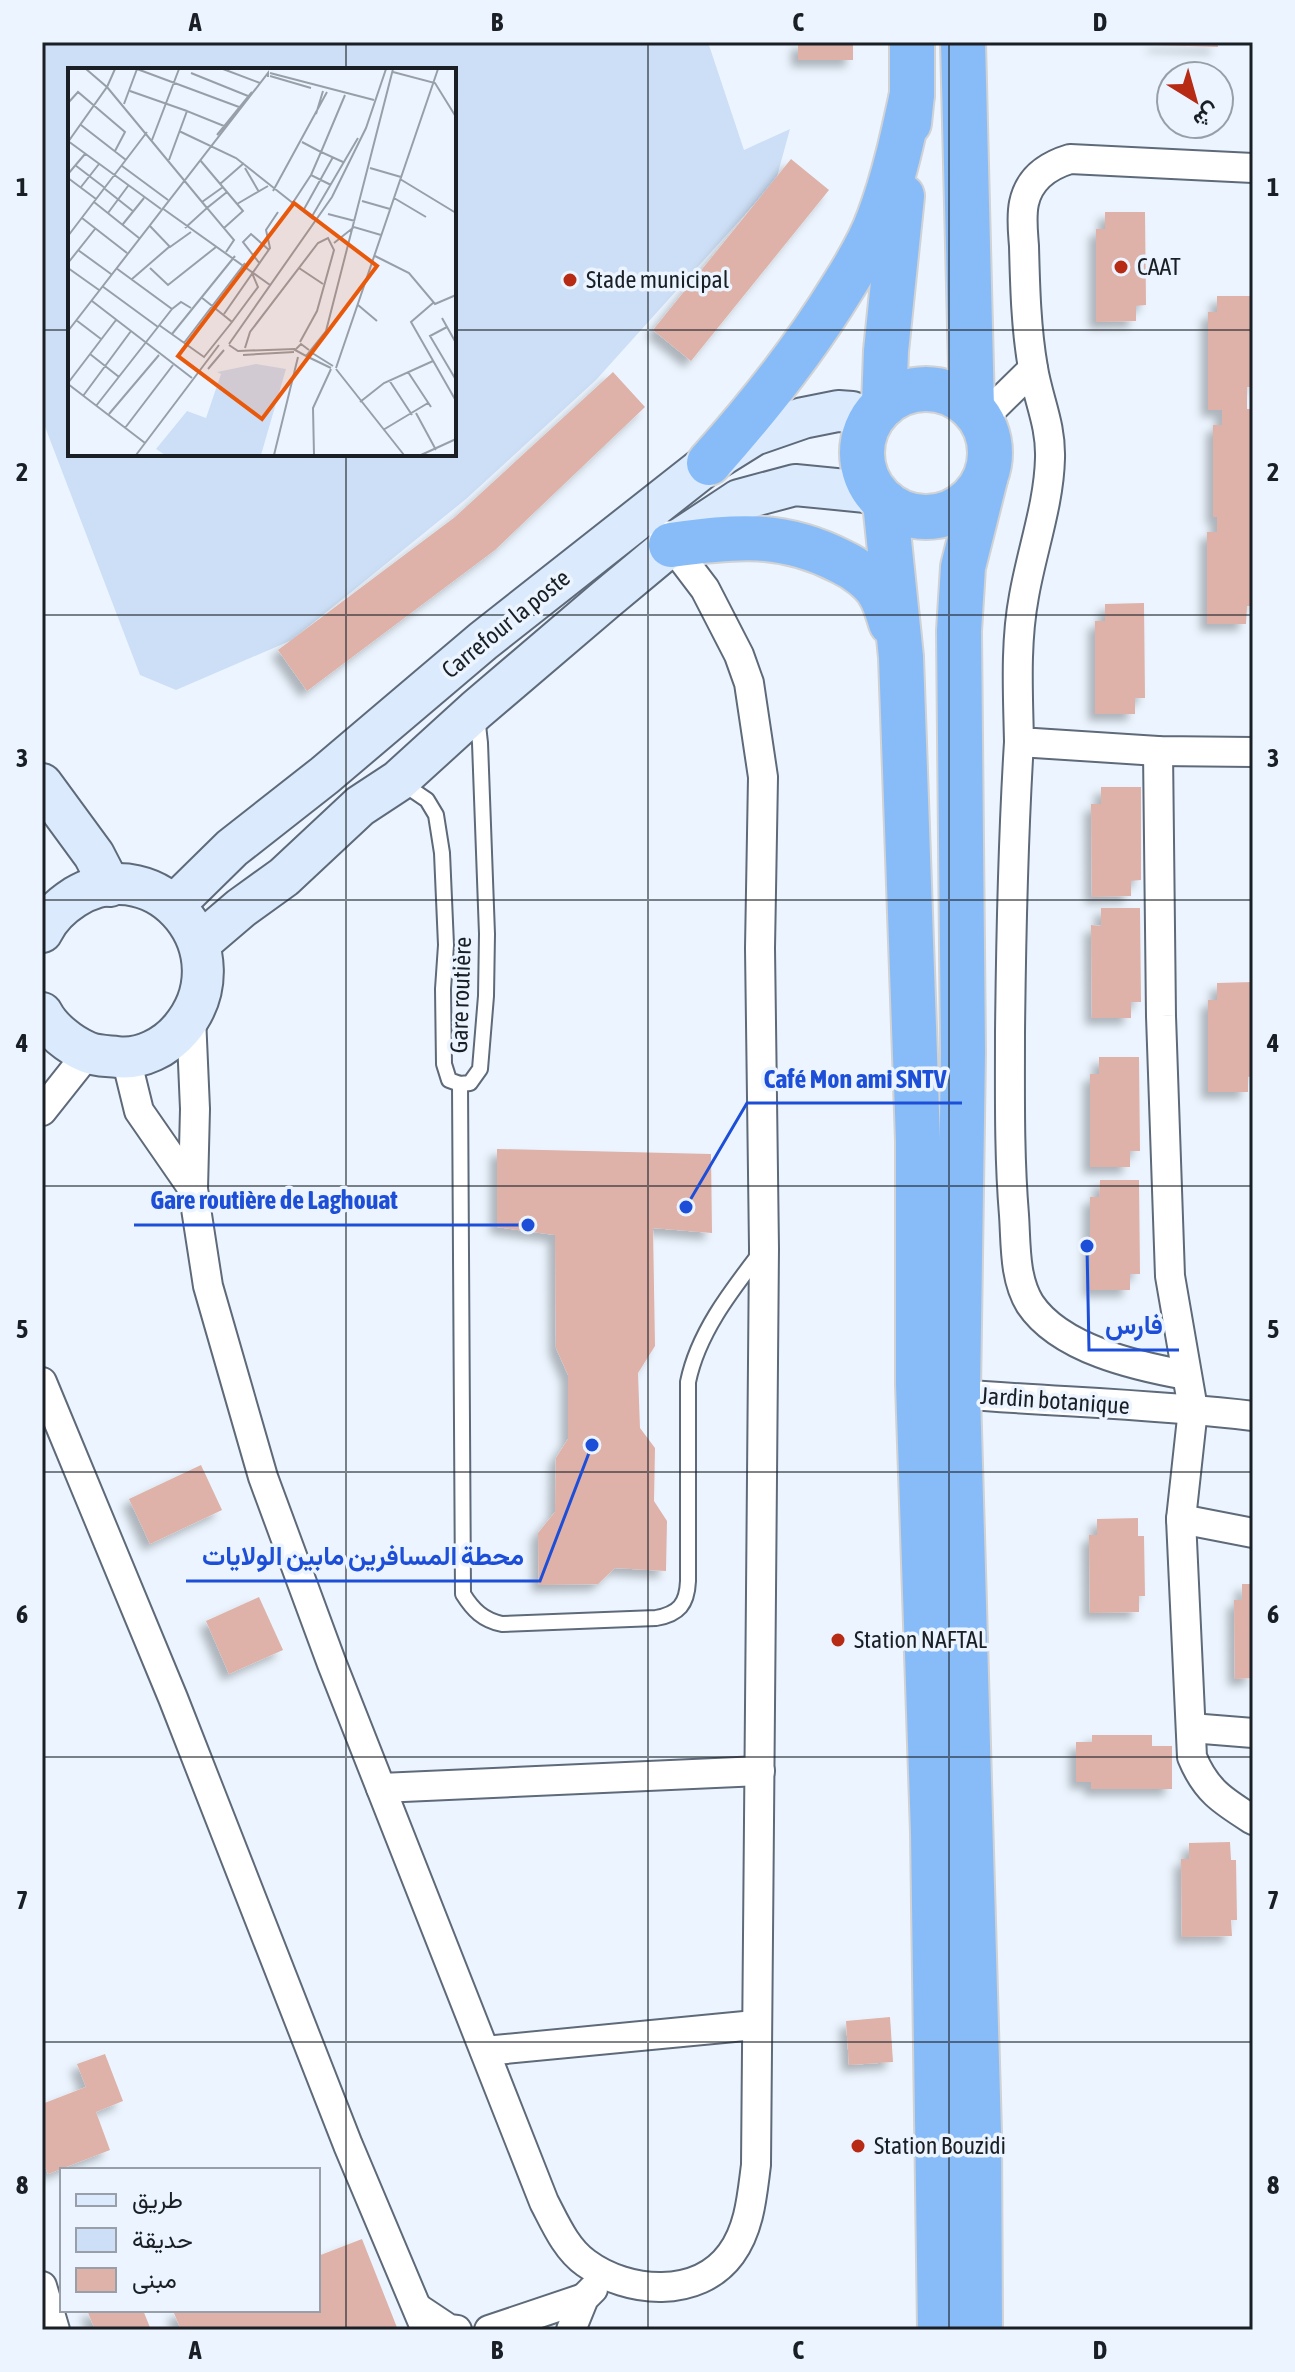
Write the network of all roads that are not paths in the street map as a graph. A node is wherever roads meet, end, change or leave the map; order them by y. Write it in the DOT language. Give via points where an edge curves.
graph roads {
  1 [pos="912,42"];
  2 [pos="963,42"];
  3 [pos="912,94"];
  4 [pos="1253,168"];
  5 [pos="1033,369"];
  6 [pos="878,412"];
  7 [pos="977,414"];
  8 [pos="709,463"];
  9 [pos="985,479"];
  10 [pos="880,498"];
  11 [pos="658,529"];
  12 [pos="901,657"];
  13 [pos="476,710"];
  14 [pos="1019,742"];
  15 [pos="1158,751"];
  16 [pos="1253,752"];
  17 [pos="398,781"];
  18 [pos="42,784"];
  19 [pos="110,886"];
  20 [pos="174,905"];
  21 [pos="43,924"];
  22 [pos="200,943"];
  23 [pos="191,1017"];
  24 [pos="44,1022"];
  25 [pos="107,1056"];
  26 [pos="460,1084"];
  27 [pos="42,1111"];
  28 [pos="193,1189"];
  29 [pos="764,1248"];
  30 [pos="1186,1375"];
  31 [pos="42,1382"];
  32 [pos="938,1389"];
  33 [pos="1193,1409"];
  34 [pos="1253,1416"];
  35 [pos="1181,1519"];
  36 [pos="1253,1533"];
  37 [pos="1191,1728"];
  38 [pos="1253,1733"];
  39 [pos="760,1771"];
  40 [pos="381,1788"];
  41 [pos="1253,1820"];
  42 [pos="755,2025"];
  43 [pos="485,2051"];
  44 [pos="607,2275"];
  45 [pos="42,2286"];
  46 [pos="584,2298"];
  47 [pos="422,2320"];
  48 [pos="524,2322"];
  49 [pos="55,2330"];
  50 [pos="457,2330"];
  51 [pos="489,2330"];
  52 [pos="571,2330"];
  53 [pos="940,2330"];
  54 [pos="980,2330"];
  1 -- 3 [label="highway"];
  2 -- 7 [label="highway"];
  3 -- 6 [label="highway"];
  3 -- 8 [label="highway" via="889,190 860,258 789,369"];
  4 -- 5 [label="street" via="1070,159 1040,174 1024,204 1023,220"];
  5 -- 7 [label="street"];
  5 -- 14 [label="street" via="1050,456 1020,622"];
  6 -- 7 [label="highway" via="900,394 919,389 948,393"];
  6 -- 8 [label="street, Carrefour la poste" via="838,411 803,418 754,435"];
  6 -- 10 [label="highway" via="864,438 862,457"];
  7 -- 9 [label="highway" via="990,445"];
  8 -- 11 [label="street, Carrefour la poste"];
  9 -- 10 [label="highway, Carrefour la poste" via="974,496 941,515 902,512"];
  9 -- 32 [label="highway" via="963,567 959,631 963,1052"];
  10 -- 11 [label="street, Carrefour la poste" via="795,485"];
  10 -- 12 [label="highway"];
  11 -- 12 [label="highway" via="795,542 827,554 880,592"];
  11 -- 13 [label="street, Carrefour la poste"];
  11 -- 20 [label="street, Carrefour la poste" via="483,641 232,848"];
  11 -- 29 [label="street" via="705,589 739,655 749,683 763,777"];
  12 -- 32 [label="highway" via="918,1141"];
  13 -- 17 [label="street, Carrefour la poste"];
  13 -- 26 [label="lane, Gare routière" via="486,996 480,1069 470,1083"];
  14 -- 15 [label="street"];
  14 -- 30 [label="street" via="1011,876 1010,1165 1019,1280 1044,1322 1089,1348 1137,1366"];
  15 -- 16 [label="street"];
  15 -- 30 [label="street" via="1170,1276"];
  17 -- 22 [label="street, Carrefour la poste" via="360,806 284,877"];
  17 -- 26 [label="lane, Gare routière" via="427,800 436,815 446,945 444,1064 449,1080"];
  18 -- 19 [label="street"];
  19 -- 20 [label="street" via="133,886"];
  19 -- 21 [label="street" via="85,891"];
  20 -- 22 [label="street"];
  22 -- 23 [label="street" via="203,981"];
  23 -- 25 [label="street" via="152,1052"];
  23 -- 28 [label="street"];
  24 -- 25 [label="street"];
  25 -- 27 [label="street"];
  25 -- 28 [label="street"];
  26 -- 29 [label="lane" via="463,1594 482,1617 502,1624 656,1618 673,1614 685,1603 688,1382 693,1356"];
  28 -- 40 [label="street" via="208,1286 263,1477"];
  29 -- 39 [label="street"];
  30 -- 33 [label="street"];
  31 -- 47 [label="street"];
  32 -- 33 [label="street, Jardin botanique"];
  32 -- 53 [label="highway" via="933,1833"];
  32 -- 54 [label="highway" via="979,2132"];
  33 -- 34 [label="street, Jardin botanique"];
  33 -- 35 [label="street"];
  35 -- 36 [label="street"];
  35 -- 37 [label="street"];
  37 -- 38 [label="street"];
  37 -- 41 [label="street" via="1192,1757 1200,1777 1219,1799"];
  39 -- 40 [label="street"];
  39 -- 42 [label="street"];
  40 -- 43 [label="street"];
  42 -- 43 [label="street"];
  42 -- 44 [label="street" via="756,2165 749,2216 731,2254 700,2281 671,2287 646,2288"];
  43 -- 44 [label="street" via="563,2238 585,2263"];
  44 -- 46 [label="street"];
  45 -- 49 [label="street"];
  46 -- 48 [label="street"];
  46 -- 52 [label="street"];
  47 -- 50 [label="street"];
  48 -- 51 [label="street"];
}
